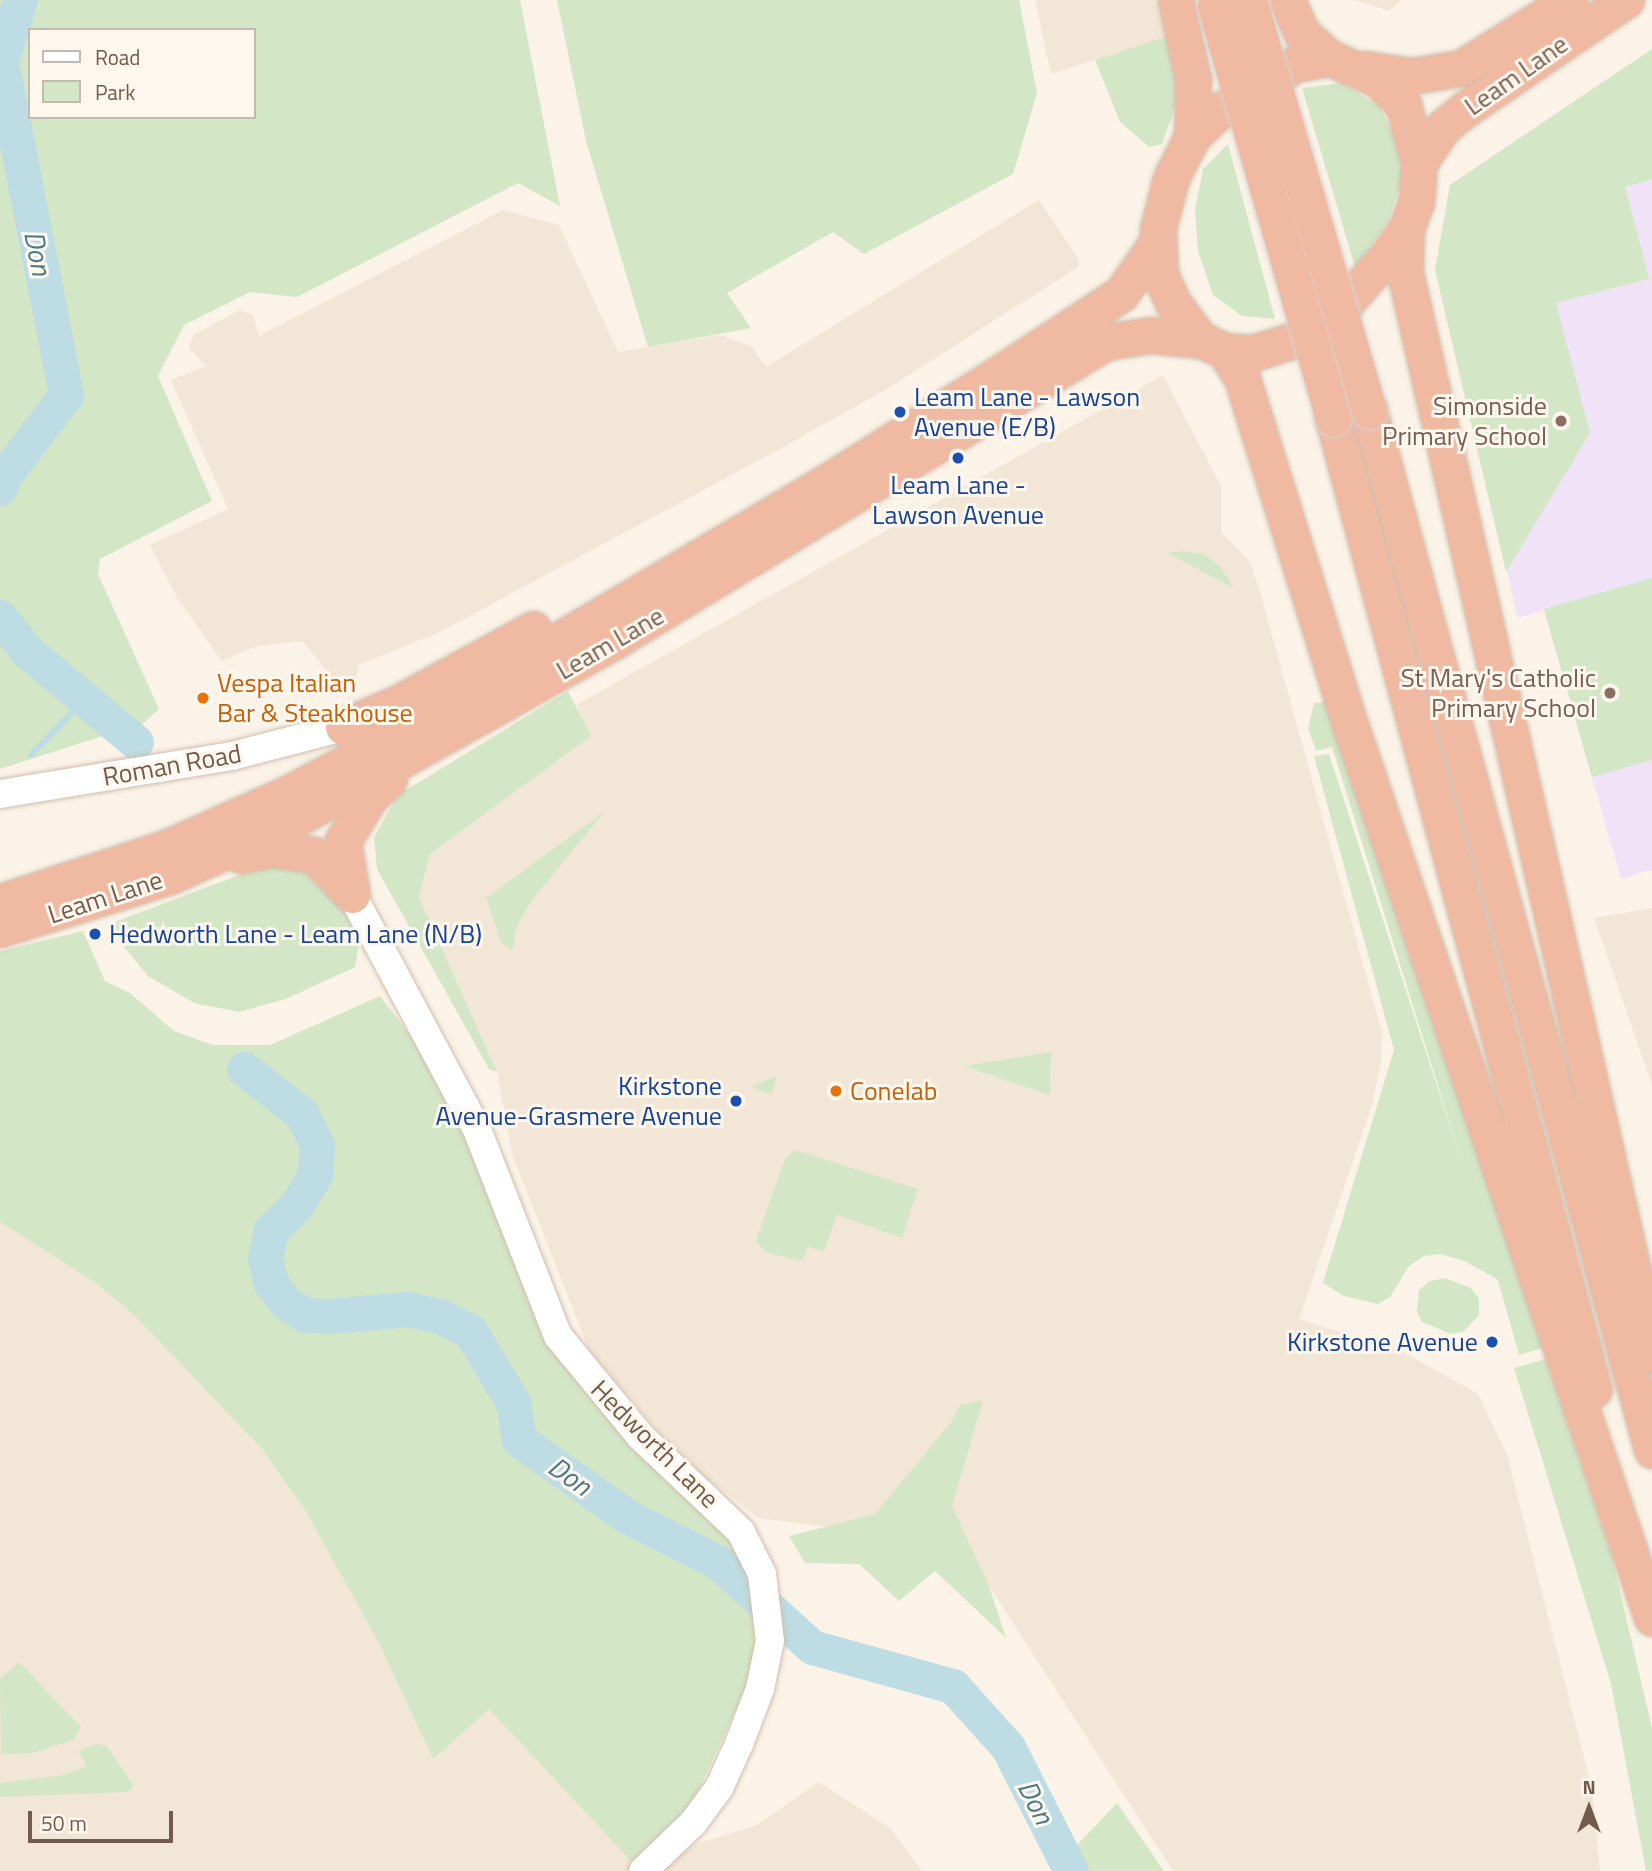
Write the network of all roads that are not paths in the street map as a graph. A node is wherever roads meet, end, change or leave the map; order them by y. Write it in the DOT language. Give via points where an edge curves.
graph roads {
  1 [pos="1176,0"];
  2 [pos="1249,0"];
  3 [pos="1287,0"];
  4 [pos="1570,0"];
  5 [pos="1626,0"];
  6 [pos="1214,3"];
  7 [pos="1344,63"];
  8 [pos="1192,137"];
  9 [pos="1419,163"];
  10 [pos="1406,229"];
  11 [pos="1156,244"];
  12 [pos="1213,346"];
  13 [pos="827,482"];
  14 [pos="343,727"];
  15 [pos="425,749"];
  16 [pos="0,794"];
  17 [pos="179,862"];
  18 [pos="352,895"];
  19 [pos="0,902"];
  20 [pos="41,904"];
  21 [pos="0,929"];
  22 [pos="1652,1354"];
  23 [pos="1652,1450"];
  24 [pos="1652,1606"];
  25 [pos="1652,1618"];
  26 [pos="643,1871"];
  1 -- 8 [label="highway" via="1192,79"];
  2 -- 23 [label="highway, bridge" via="1369,411"];
  3 -- 7 [label="highway" via="1301,33"];
  4 -- 7 [label="highway, Leam Lane" via="1461,68 1412,76"];
  5 -- 9 [label="highway, Leam Lane" via="1464,110 1443,127"];
  6 -- 24 [label="highway, bridge" via="1333,418"];
  7 -- 8 [label="highway" via="1294,64 1218,112"];
  7 -- 9 [label="highway" via="1393,90 1403,104"];
  8 -- 11 [label="highway" via="1171,178"];
  9 -- 10 [label="highway" via="1416,202"];
  10 -- 12 [label="highway, Leam Lane" via="1335,315 1310,335 1253,353"];
  10 -- 22 [label="highway" via="1405,272"];
  11 -- 12 [label="highway" via="1168,292"];
  11 -- 13 [label="highway, Leam Lane" via="1121,294"];
  12 -- 15 [label="highway, Leam Lane" via="1150,335 1106,342 621,637"];
  12 -- 25 [label="highway" via="1242,378 1351,727"];
  13 -- 14 [label="highway"];
  13 -- 17 [label="highway, Leam Lane" via="384,743 289,793"];
  14 -- 16 [label="street, Roman Road" via="232,757"];
  15 -- 17 [label="highway, Leam Lane" via="294,820"];
  15 -- 18 [label="highway" via="370,797 349,825 343,856"];
  17 -- 18 [label="highway" via="272,849 300,851 325,862"];
  17 -- 20 [label="highway, Leam Lane"];
  18 -- 26 [label="street, Hedworth Lane" via="476,1127 558,1336 640,1436 741,1532 762,1574 770,1641 760,1689 719,1788 693,1823"];
  19 -- 20 [label="highway, Leam Lane"];
  20 -- 21 [label="highway, Leam Lane"];
}
